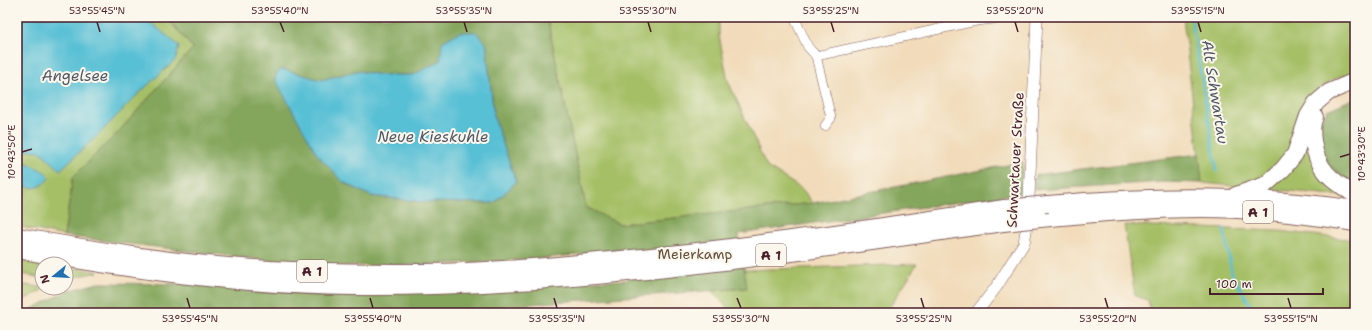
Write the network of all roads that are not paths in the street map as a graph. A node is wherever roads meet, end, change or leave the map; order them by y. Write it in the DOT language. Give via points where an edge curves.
graph roads {
  1 [pos="794,17"];
  2 [pos="1012,17"];
  3 [pos="1037,17"];
  4 [pos="976,19"];
  5 [pos="816,56"];
  6 [pos="1355,81"];
  7 [pos="1355,88"];
  8 [pos="825,126"];
  9 [pos="1355,195"];
  10 [pos="1230,198"];
  11 [pos="1355,209"];
  12 [pos="1004,215"];
  13 [pos="1355,223"];
  14 [pos="17,236"];
  15 [pos="17,250"];
  16 [pos="425,279"];
  17 [pos="976,313"];
  1 -- 5 [label="street" via="808,47"];
  2 -- 4 [label="street"];
  3 -- 17 [label="street, Schwartauer Straße" via="1028,219 1024,243 997,286"];
  4 -- 5 [label="street"];
  5 -- 8 [label="street" via="831,118"];
  6 -- 10 [label="highway" via="1329,92 1316,103 1308,116 1295,154 1283,169 1264,185"];
  7 -- 9 [label="highway" via="1320,107 1314,119 1312,133 1314,150 1320,166 1339,185"];
  10 -- 11 [label="highway, A 1" via="1322,204"];
  10 -- 12 [label="highway, A 1, bridge" via="1125,197 1048,204"];
  12 -- 13 [label="highway, A 1, bridge" via="1040,219 1125,211 1202,209 1320,217"];
  12 -- 16 [label="highway, A 1" via="684,253"];
  14 -- 16 [label="highway, A 1" via="91,249 199,263"];
  15 -- 16 [label="highway, A 1" via="194,277 317,286"];
}
